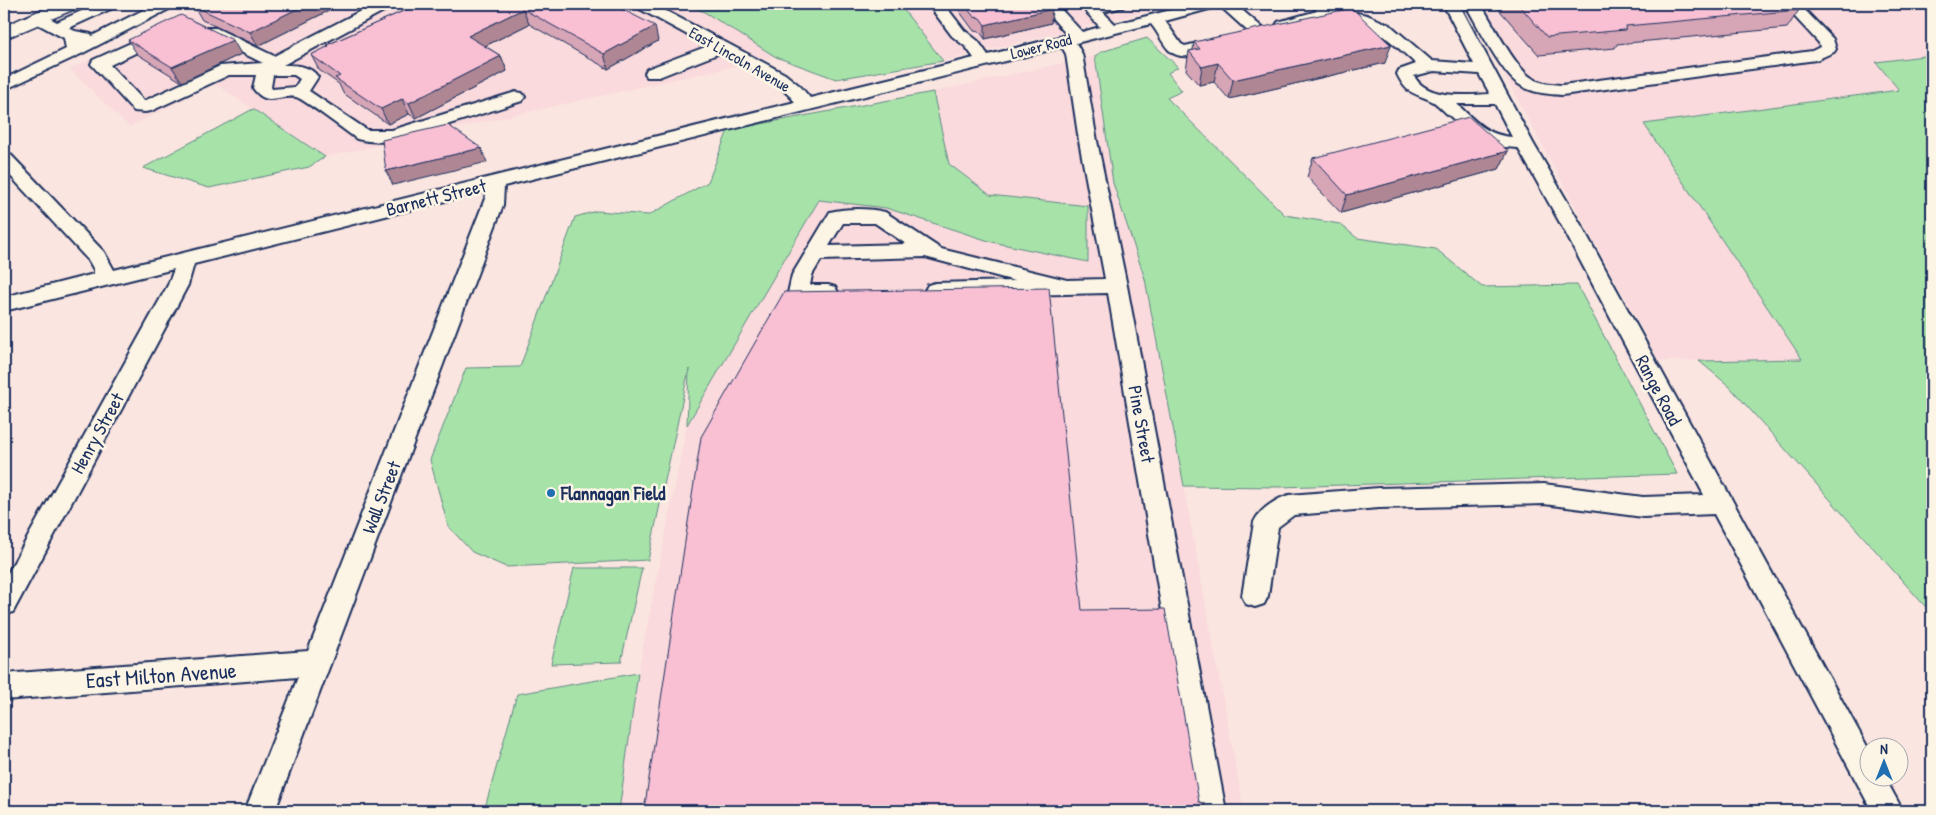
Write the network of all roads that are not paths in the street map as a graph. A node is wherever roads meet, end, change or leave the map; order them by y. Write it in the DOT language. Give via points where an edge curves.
graph roads {
  1 [pos="70,4"];
  2 [pos="109,4"];
  3 [pos="167,4"];
  4 [pos="385,4"];
  5 [pos="642,4"];
  6 [pos="936,4"];
  7 [pos="1048,4"];
  8 [pos="1117,4"];
  9 [pos="1213,4"];
  10 [pos="1226,4"];
  11 [pos="1451,4"];
  12 [pos="1473,4"];
  13 [pos="1791,4"];
  14 [pos="1089,7"];
  15 [pos="1322,8"];
  16 [pos="38,11"];
  17 [pos="1154,18"];
  18 [pos="4,19"];
  19 [pos="198,25"];
  20 [pos="56,28"];
  21 [pos="174,28"];
  22 [pos="1110,29"];
  23 [pos="1258,32"];
  24 [pos="4,33"];
  25 [pos="1072,39"];
  26 [pos="73,43"];
  27 [pos="719,46"];
  28 [pos="984,60"];
  29 [pos="1427,65"];
  30 [pos="271,66"];
  31 [pos="1485,69"];
  32 [pos="653,73"];
  33 [pos="4,85"];
  34 [pos="868,89"];
  35 [pos="300,92"];
  36 [pos="1438,96"];
  37 [pos="516,98"];
  38 [pos="1501,98"];
  39 [pos="806,105"];
  40 [pos="1524,143"];
  41 [pos="4,158"];
  42 [pos="494,182"];
  43 [pos="927,250"];
  44 [pos="816,252"];
  45 [pos="184,259"];
  46 [pos="104,279"];
  47 [pos="1117,286"];
  48 [pos="1067,287"];
  49 [pos="918,290"];
  50 [pos="848,292"];
  51 [pos="4,304"];
  52 [pos="1721,504"];
  53 [pos="1255,596"];
  54 [pos="4,604"];
  55 [pos="318,663"];
  56 [pos="4,687"];
  57 [pos="1858,757"];
  58 [pos="1875,788"];
  59 [pos="260,811"];
  60 [pos="1211,811"];
  61 [pos="1888,811"];
  1 -- 16 [label="highway"];
  2 -- 20 [label="street"];
  3 -- 26 [label="street" via="101,37"];
  4 -- 30 [label="street"];
  5 -- 27 [label="street, East Lincoln Avenue"];
  6 -- 28 [label="street"];
  7 -- 25 [label="street, Pine Street"];
  8 -- 14 [label="street"];
  9 -- 17 [label="street, Lower Road"];
  10 -- 23 [label="street"];
  11 -- 31 [label="street, Range Road"];
  12 -- 13 [label="street" via="1521,80 1544,89 1562,90 1816,56 1828,48 1827,42"];
  14 -- 22 [label="street"];
  15 -- 23 [label="street" via="1324,14"];
  15 -- 29 [label="street" via="1367,19 1392,33"];
  16 -- 18 [label="highway"];
  16 -- 20 [label="street"];
  16 -- 24 [label="highway"];
  17 -- 22 [label="street, Lower Road"];
  17 -- 23 [label="street" via="1175,47 1182,50 1192,51"];
  19 -- 30 [label="street"];
  20 -- 26 [label="street"];
  21 -- 30 [label="street" via="99,64 140,108 226,70"];
  22 -- 25 [label="street, Lower Road"];
  25 -- 28 [label="street, Lower Road"];
  25 -- 47 [label="street, Pine Street" via="1088,141"];
  26 -- 33 [label="street"];
  27 -- 32 [label="street"];
  27 -- 39 [label="street, East Lincoln Avenue" via="779,78"];
  28 -- 34 [label="street, Lower Road"];
  29 -- 31 [label="street"];
  29 -- 36 [label="street" via="1404,74 1406,80 1413,88"];
  30 -- 35 [label="street" via="297,70 310,78"];
  30 -- 35 [label="street" via="262,88 268,94"];
  31 -- 38 [label="street, Range Road"];
  34 -- 39 [label="street, Barnett Street"];
  35 -- 37 [label="street" via="363,135 393,136"];
  36 -- 38 [label="street" via="1450,99"];
  36 -- 40 [label="street" via="1481,135 1494,141"];
  38 -- 40 [label="street, Range Road"];
  39 -- 42 [label="street, Barnett Street"];
  40 -- 52 [label="street, Range Road"];
  41 -- 46 [label="street" via="98,257"];
  42 -- 45 [label="street, Barnett Street"];
  42 -- 55 [label="street, Wall Street" via="494,205"];
  43 -- 44 [label="street"];
  43 -- 44 [label="street" via="888,222 872,216 837,217"];
  43 -- 48 [label="street" via="943,257"];
  44 -- 50 [label="street" via="802,275 798,293"];
  45 -- 46 [label="street, Barnett Street"];
  45 -- 54 [label="street, Henry Street" via="178,285"];
  46 -- 51 [label="street, Barnett Street"];
  47 -- 48 [label="street"];
  47 -- 60 [label="street, Pine Street"];
  48 -- 49 [label="street"];
  52 -- 53 [label="street" via="1644,507 1544,494 1379,498 1289,505 1266,522"];
  52 -- 57 [label="street, Range Road"];
  55 -- 56 [label="street, East Milton Avenue"];
  55 -- 59 [label="street, Wall Street"];
  58 -- 61 [label="street, Range Road"];
}
